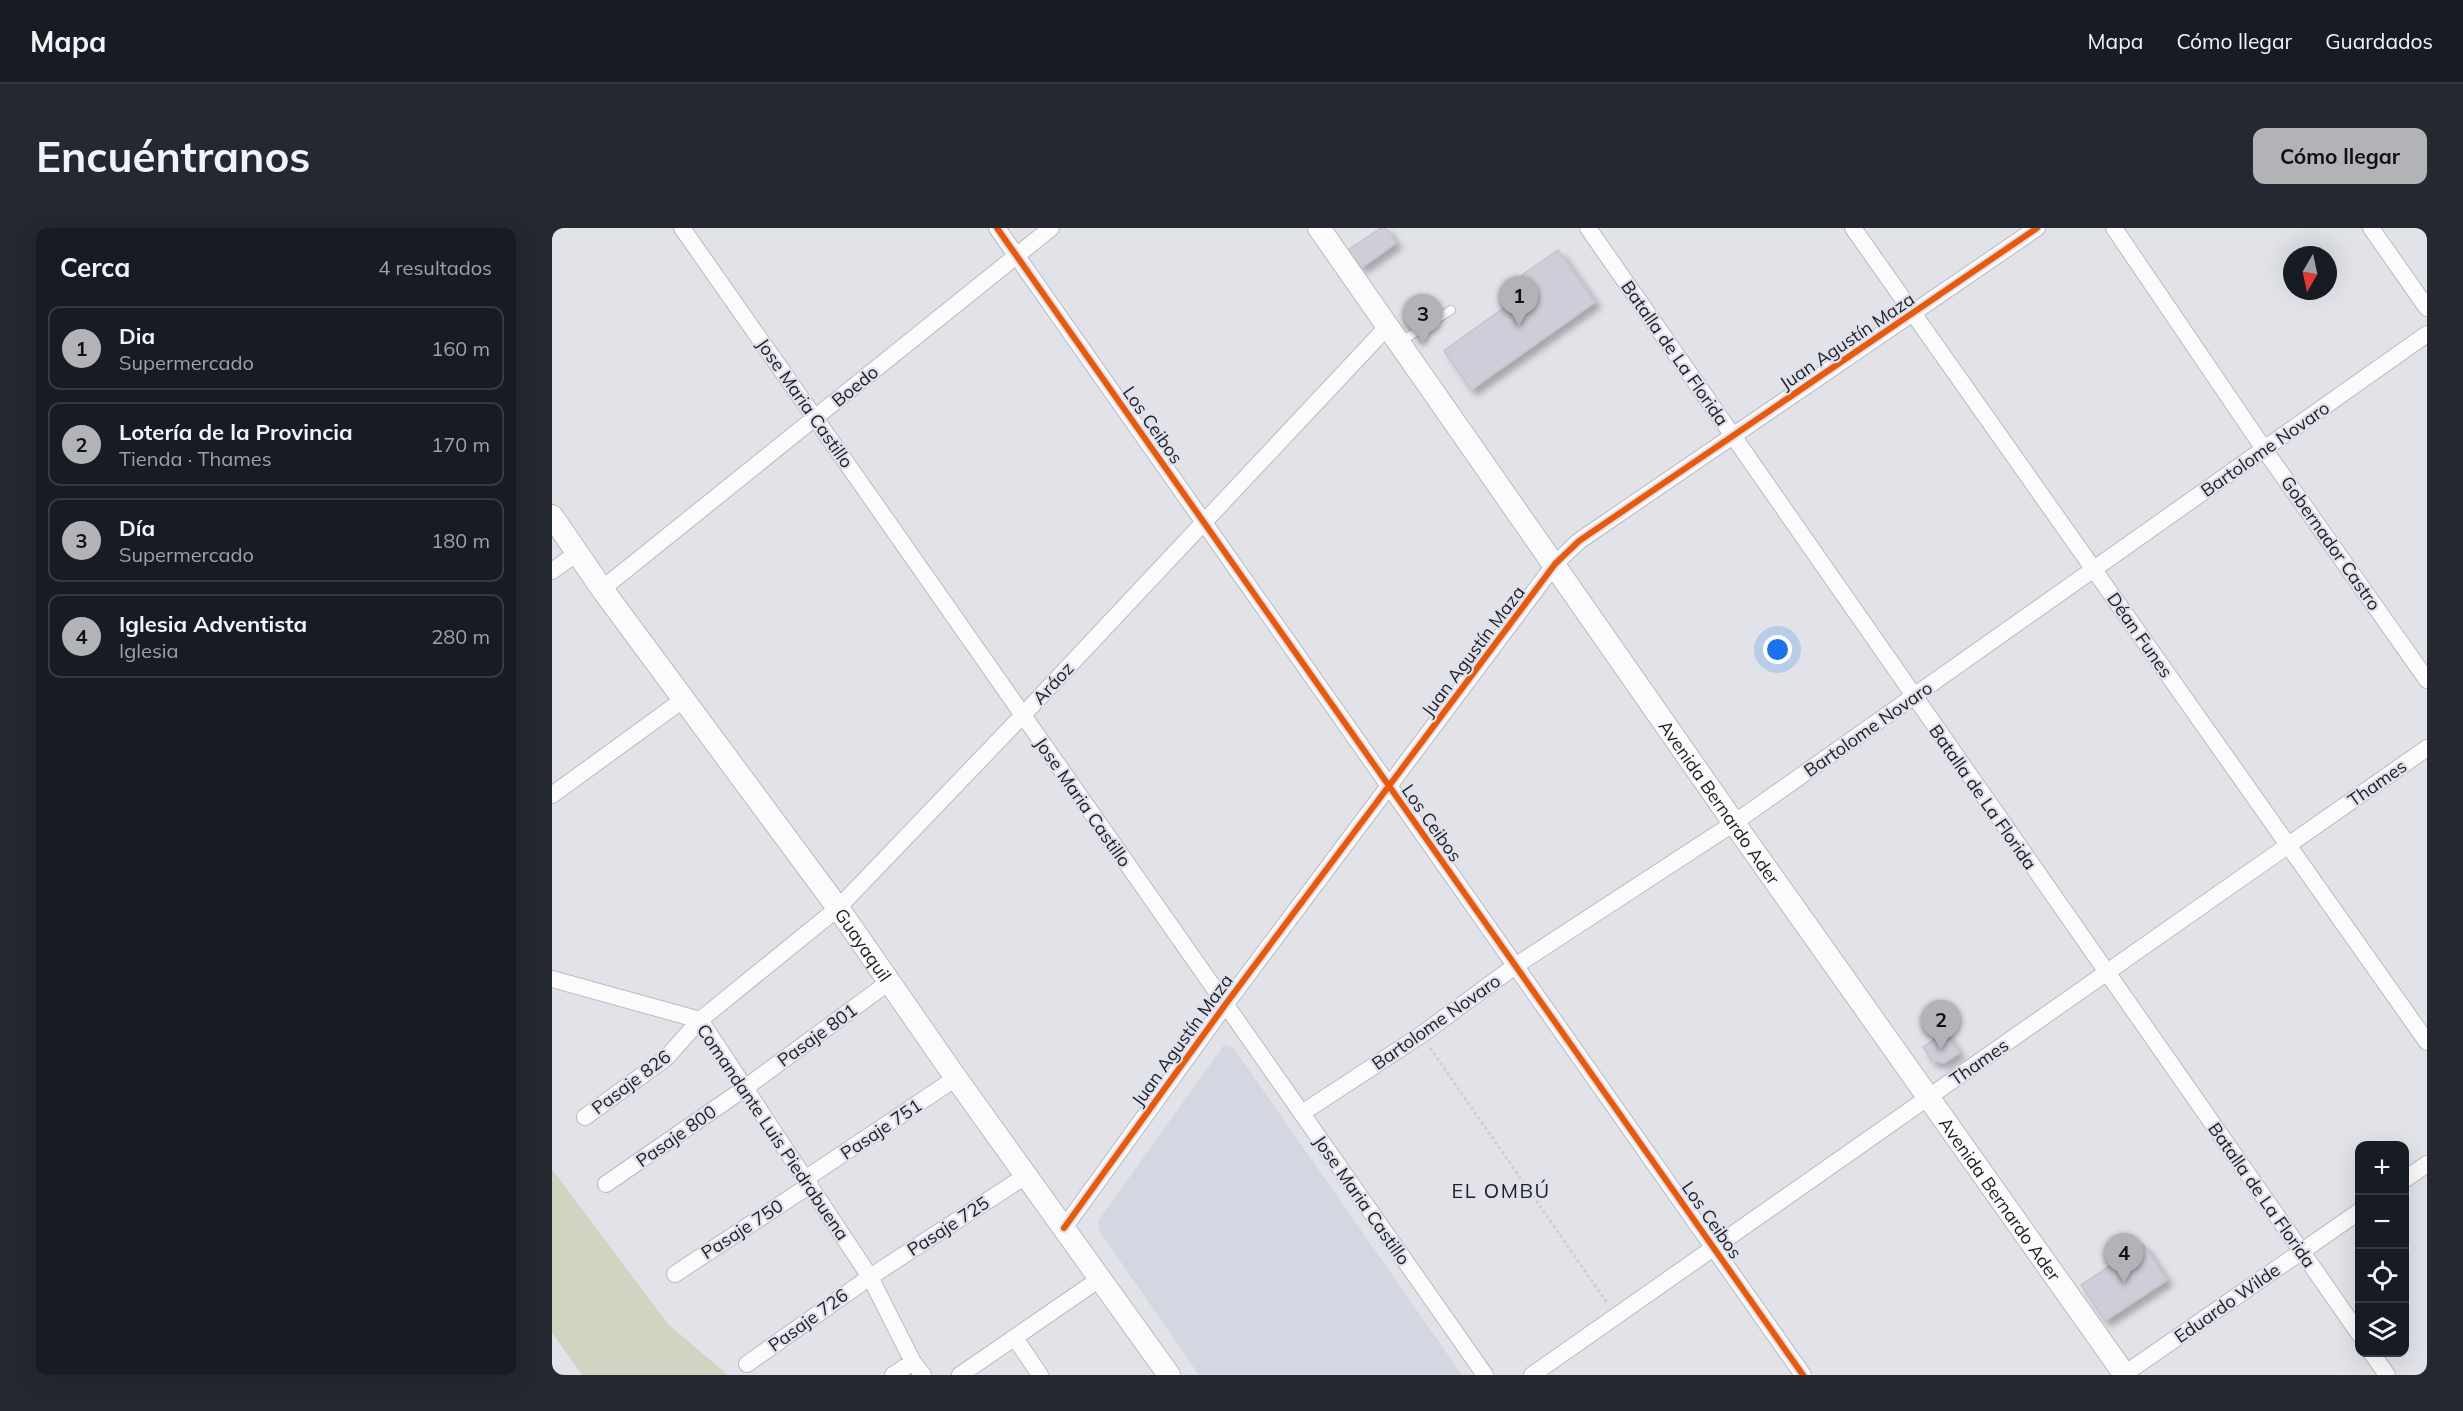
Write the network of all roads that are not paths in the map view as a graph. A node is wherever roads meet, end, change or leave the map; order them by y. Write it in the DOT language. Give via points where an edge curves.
graph roads {
  1 [pos="682,228"];
  2 [pos="997,228"];
  3 [pos="1051,228"];
  4 [pos="1319,228"];
  5 [pos="1588,228"];
  6 [pos="1853,228"];
  7 [pos="2037,228"];
  8 [pos="2114,228"];
  9 [pos="2371,228"];
  10 [pos="1017,256"];
  11 [pos="2427,308"];
  12 [pos="1451,310"];
  13 [pos="1913,314"];
  14 [pos="1394,334"];
  15 [pos="2427,334"];
  16 [pos="816,417"];
  17 [pos="1734,437"];
  18 [pos="2264,449"];
  19 [pos="552,516"];
  20 [pos="1203,523"];
  21 [pos="577,553"];
  22 [pos="1555,564"];
  23 [pos="2094,569"];
  24 [pos="552,571"];
  25 [pos="602,589"];
  26 [pos="2427,680"];
  27 [pos="1913,697"];
  28 [pos="684,699"];
  29 [pos="1023,715"];
  30 [pos="2427,748"];
  31 [pos="1390,788"];
  32 [pos="552,795"];
  33 [pos="1734,823"];
  34 [pos="2288,845"];
  35 [pos="838,908"];
  36 [pos="1515,966"];
  37 [pos="2107,972"];
  38 [pos="552,979"];
  39 [pos="889,982"];
  40 [pos="1225,1005"];
  41 [pos="700,1020"];
  42 [pos="2427,1042"];
  43 [pos="956,1078"];
  44 [pos="745,1088"];
  45 [pos="1929,1097"];
  46 [pos="1302,1113"];
  47 [pos="585,1117"];
  48 [pos="2427,1164"];
  49 [pos="1027,1175"];
  50 [pos="2409,1177"];
  51 [pos="807,1182"];
  52 [pos="606,1184"];
  53 [pos="2355,1214"];
  54 [pos="1064,1228"];
  55 [pos="1713,1248"];
  56 [pos="2301,1251"];
  57 [pos="675,1274"];
  58 [pos="870,1277"];
  59 [pos="1101,1278"];
  60 [pos="2355,1328"];
  61 [pos="1015,1338"];
  62 [pos="2375,1357"];
  63 [pos="747,1364"];
  64 [pos="918,1368"];
  65 [pos="893,1375"];
  66 [pos="960,1375"];
  67 [pos="1040,1375"];
  68 [pos="1169,1375"];
  69 [pos="1485,1375"];
  70 [pos="1532,1375"];
  71 [pos="1803,1375"];
  72 [pos="2124,1375"];
  73 [pos="2387,1375"];
  1 -- 16 [label="street, Jose Maria Castillo"];
  2 -- 10 [label="street, Los Ceibos"];
  3 -- 10 [label="street, Boedo"];
  4 -- 14 [label="main road, Avenida Bernardo Ader"];
  5 -- 17 [label="street, Batalla de La Florida"];
  6 -- 13 [label="street, Déan Funes"];
  7 -- 13 [label="street, Juan Agustín Maza"];
  8 -- 18 [label="street, Gobernador Castro"];
  9 -- 11 [label="street"];
  10 -- 16 [label="street, Boedo"];
  10 -- 20 [label="street, Los Ceibos"];
  12 -- 14 [label="lane"];
  13 -- 17 [label="street, Juan Agustín Maza"];
  13 -- 23 [label="street, Déan Funes"];
  14 -- 20 [label="street, Aráoz"];
  14 -- 22 [label="main road, Avenida Bernardo Ader"];
  15 -- 18 [label="street, Bartolome Novaro"];
  16 -- 25 [label="street, Boedo"];
  16 -- 29 [label="street, Jose Maria Castillo"];
  17 -- 22 [label="street, Juan Agustín Maza" via="1579,541"];
  17 -- 27 [label="street, Batalla de La Florida"];
  18 -- 23 [label="street, Bartolome Novaro"];
  18 -- 26 [label="street, Gobernador Castro"];
  19 -- 21 [label="main road, Guayaquil"];
  20 -- 29 [label="street, Aráoz"];
  20 -- 31 [label="street, Los Ceibos"];
  21 -- 24 [label="street"];
  21 -- 25 [label="main road, Guayaquil"];
  22 -- 31 [label="street, Juan Agustín Maza"];
  22 -- 33 [label="main road, Avenida Bernardo Ader"];
  23 -- 27 [label="street, Bartolome Novaro"];
  23 -- 34 [label="street, Déan Funes"];
  25 -- 28 [label="main road, Guayaquil"];
  27 -- 33 [label="street, Bartolome Novaro"];
  27 -- 37 [label="street, Batalla de La Florida"];
  28 -- 32 [label="street"];
  28 -- 35 [label="main road, Guayaquil"];
  29 -- 35 [label="street, Aráoz"];
  29 -- 40 [label="street, Jose Maria Castillo"];
  30 -- 34 [label="street, Thames"];
  31 -- 36 [label="street, Los Ceibos"];
  31 -- 40 [label="street, Juan Agustín Maza"];
  33 -- 36 [label="street, Bartolome Novaro"];
  33 -- 45 [label="main road, Avenida Bernardo Ader"];
  34 -- 37 [label="street, Thames"];
  34 -- 42 [label="street, Déan Funes"];
  35 -- 39 [label="main road, Guayaquil"];
  35 -- 41 [label="street, Aráoz"];
  36 -- 46 [label="street, Bartolome Novaro" via="1421,1035"];
  36 -- 55 [label="street, Los Ceibos"];
  37 -- 45 [label="street, Thames"];
  37 -- 56 [label="street, Batalla de La Florida"];
  38 -- 41 [label="street, Comandante Luis Piedrabuena"];
  39 -- 43 [label="main road, Guayaquil"];
  39 -- 44 [label="street, Pasaje 801"];
  40 -- 46 [label="street, Jose Maria Castillo"];
  40 -- 54 [label="street, Juan Agustín Maza"];
  41 -- 44 [label="street, Comandante Luis Piedrabuena"];
  41 -- 47 [label="street, Pasaje 826" via="666,1058"];
  43 -- 49 [label="main road, Guayaquil"];
  43 -- 51 [label="street, Pasaje 751"];
  44 -- 51 [label="street, Comandante Luis Piedrabuena"];
  44 -- 52 [label="street, Pasaje 800"];
  45 -- 55 [label="street, Thames"];
  45 -- 72 [label="main road, Avenida Bernardo Ader"];
  46 -- 69 [label="street, Jose Maria Castillo"];
  48 -- 50 [label="street"];
  49 -- 54 [label="main road, Guayaquil"];
  49 -- 58 [label="street, Pasaje 725"];
  51 -- 57 [label="street, Pasaje 750"];
  51 -- 58 [label="street, Comandante Luis Piedrabuena"];
  53 -- 56 [label="street, Eduardo Wilde"];
  54 -- 59 [label="main road, Guayaquil"];
  55 -- 70 [label="street, Thames"];
  55 -- 71 [label="street, Los Ceibos"];
  56 -- 60 [label="street, Batalla de La Florida"];
  56 -- 72 [label="street, Eduardo Wilde"];
  58 -- 63 [label="street, Pasaje 726"];
  58 -- 64 [label="street, Comandante Luis Piedrabuena"];
  59 -- 61 [label="street"];
  59 -- 68 [label="main road, Guayaquil"];
  61 -- 66 [label="street"];
  61 -- 67 [label="street"];
  62 -- 73 [label="street"];
  64 -- 65 [label="street"];
}
